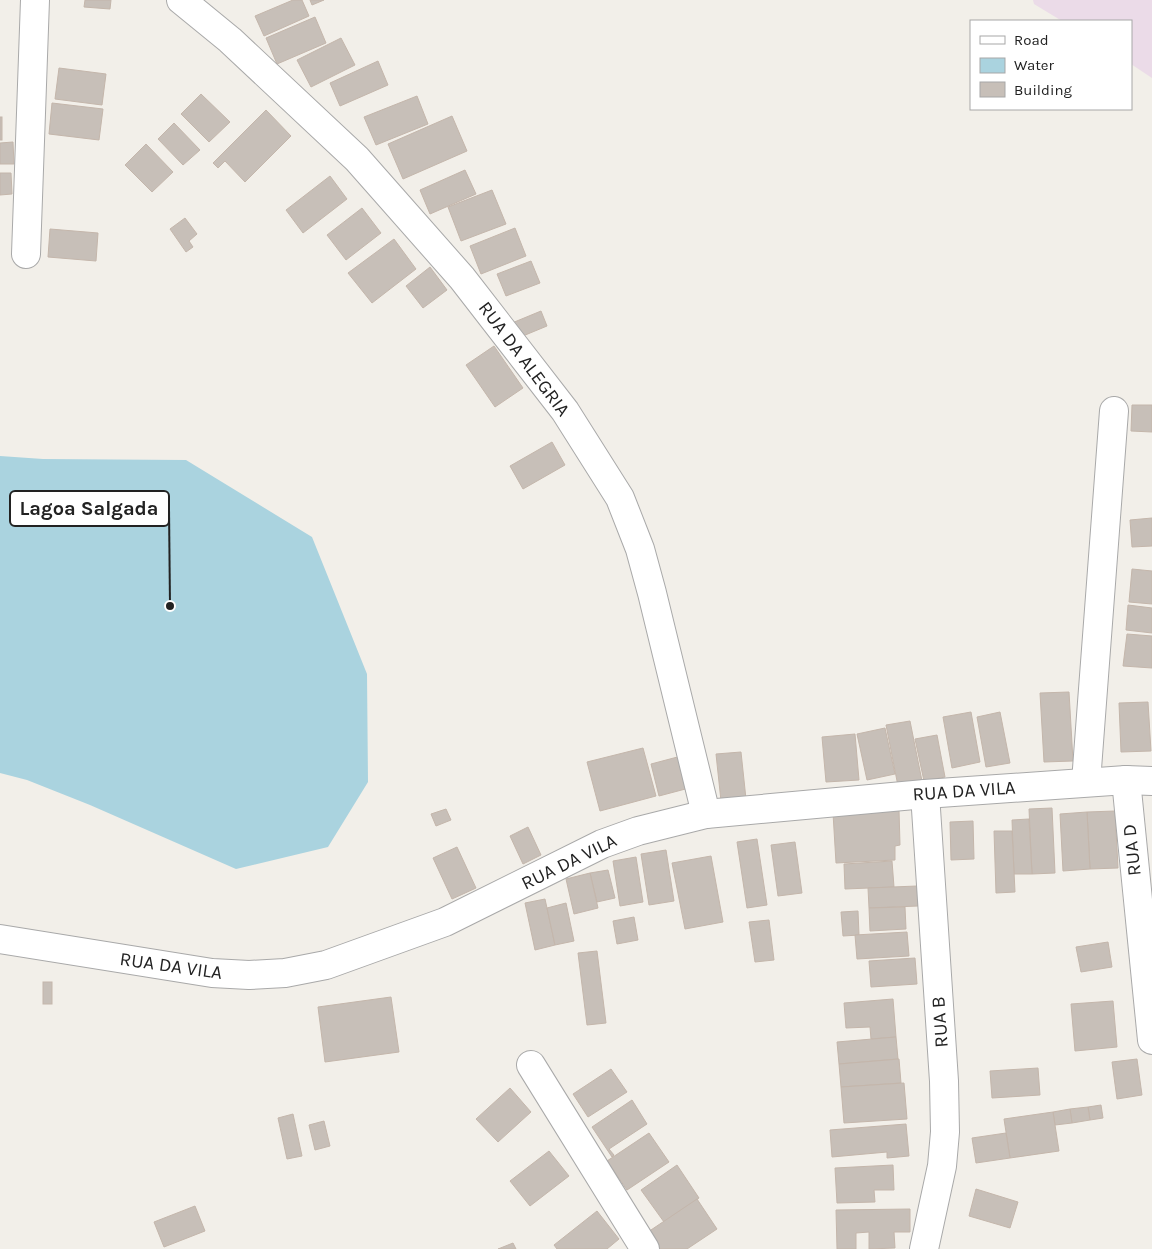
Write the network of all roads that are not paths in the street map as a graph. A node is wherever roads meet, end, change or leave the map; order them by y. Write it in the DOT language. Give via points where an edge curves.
graph roads {
  1 [pos="35,0"];
  2 [pos="181,0"];
  3 [pos="26,254"];
  4 [pos="1114,411"];
  5 [pos="1139,780"];
  6 [pos="1086,782"];
  7 [pos="925,794"];
  8 [pos="706,814"];
  9 [pos="0,939"];
  10 [pos="1152,1040"];
  11 [pos="531,1065"];
  12 [pos="645,1249"];
  13 [pos="924,1249"];
  1 -- 3 [label="street"];
  2 -- 8 [label="street, RUA DA ALEGRIA" via="230,40 357,159 462,278 565,411 620,498 640,549"];
  4 -- 6 [label="street"];
  5 -- 6 [label="street, RUA DA VILA"];
  5 -- 10 [label="street, RUA D"];
  6 -- 7 [label="street, RUA DA VILA"];
  7 -- 8 [label="street, RUA DA VILA"];
  7 -- 13 [label="street, RUA B" via="945,1132 942,1166"];
  8 -- 9 [label="street, RUA DA VILA" via="638,831 602,844 445,922 326,965 293,971 249,975 212,973"];
  11 -- 12 [label="street"];
}
